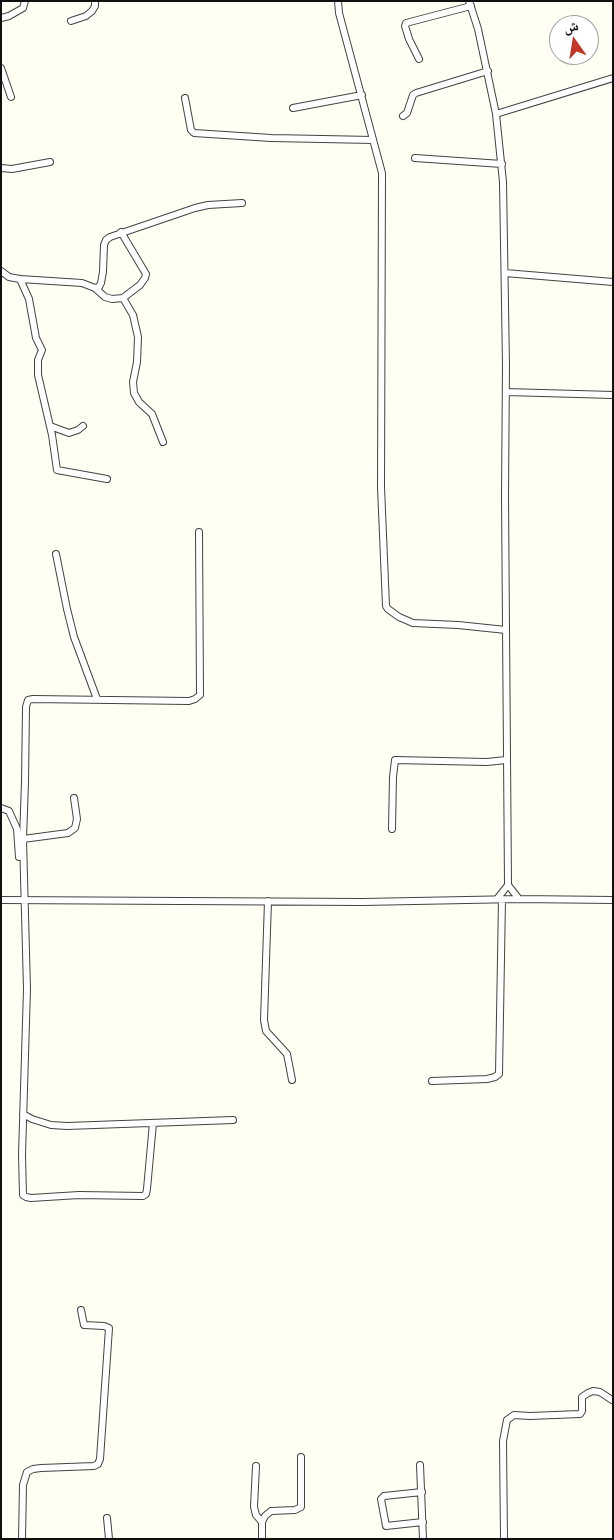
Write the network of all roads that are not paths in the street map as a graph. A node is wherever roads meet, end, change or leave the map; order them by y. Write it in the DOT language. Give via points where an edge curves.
graph roads {
  1 [pos="25,1"];
  2 [pos="95,1"];
  3 [pos="338,1"];
  4 [pos="470,4"];
  5 [pos="1,18"];
  6 [pos="71,21"];
  7 [pos="419,59"];
  8 [pos="1,68"];
  9 [pos="488,71"];
  10 [pos="613,78"];
  11 [pos="362,95"];
  12 [pos="11,97"];
  13 [pos="186,98"];
  14 [pos="293,108"];
  15 [pos="496,114"];
  16 [pos="403,116"];
  17 [pos="373,140"];
  18 [pos="415,158"];
  19 [pos="50,162"];
  20 [pos="502,164"];
  21 [pos="1,168"];
  22 [pos="242,203"];
  23 [pos="122,232"];
  24 [pos="1,271"];
  25 [pos="505,273"];
  26 [pos="20,279"];
  27 [pos="613,282"];
  28 [pos="95,288"];
  29 [pos="123,298"];
  30 [pos="506,392"];
  31 [pos="613,395"];
  32 [pos="50,426"];
  33 [pos="83,426"];
  34 [pos="163,442"];
  35 [pos="107,479"];
  36 [pos="199,532"];
  37 [pos="56,554"];
  38 [pos="506,630"];
  39 [pos="97,699"];
  40 [pos="506,760"];
  41 [pos="74,798"];
  42 [pos="1,808"];
  43 [pos="392,829"];
  44 [pos="23,839"];
  45 [pos="508,885"];
  46 [pos="500,899"];
  47 [pos="519,899"];
  48 [pos="1,900"];
  49 [pos="23,900"];
  50 [pos="613,900"];
  51 [pos="268,901"];
  52 [pos="292,1080"];
  53 [pos="432,1081"];
  54 [pos="23,1114"];
  55 [pos="233,1120"];
  56 [pos="153,1123"];
  57 [pos="81,1310"];
  58 [pos="612,1400"];
  59 [pos="300,1457"];
  60 [pos="420,1465"];
  61 [pos="256,1466"];
  62 [pos="422,1492"];
  63 [pos="108,1518"];
  64 [pos="262,1522"];
  65 [pos="423,1522"];
  66 [pos="22,1539"];
  67 [pos="109,1539"];
  68 [pos="262,1539"];
  69 [pos="423,1539"];
  70 [pos="504,1539"];
  1 -- 5 [label="street" via="23,8"];
  2 -- 6 [label="street" via="92,11"];
  3 -- 11 [label="street"];
  4 -- 7 [label="street" via="406,23 409,39"];
  4 -- 9 [label="street"];
  8 -- 12 [label="street"];
  9 -- 15 [label="street"];
  9 -- 16 [label="street" via="416,93"];
  10 -- 15 [label="street"];
  11 -- 14 [label="street"];
  11 -- 17 [label="street"];
  13 -- 17 [label="street" via="194,133"];
  15 -- 20 [label="street"];
  17 -- 38 [label="street" via="383,188 381,487 386,606 412,623"];
  18 -- 20 [label="street"];
  19 -- 21 [label="street"];
  20 -- 25 [label="street"];
  22 -- 23 [label="street" via="194,208"];
  23 -- 28 [label="street" via="106,240 104,272 99,288"];
  23 -- 29 [label="street" via="146,274 140,285"];
  24 -- 26 [label="street"];
  25 -- 27 [label="street"];
  25 -- 30 [label="street"];
  26 -- 28 [label="street" via="74,282"];
  26 -- 32 [label="street" via="29,299 36,338 42,350 38,374"];
  28 -- 29 [label="street" via="105,297"];
  29 -- 34 [label="street" via="133,316 138,337 134,393 152,414"];
  30 -- 31 [label="street"];
  30 -- 38 [label="street"];
  32 -- 33 [label="street" via="69,433"];
  32 -- 35 [label="street" via="56,470"];
  36 -- 39 [label="street" via="200,695 189,701"];
  37 -- 39 [label="street" via="69,618"];
  38 -- 40 [label="street"];
  39 -- 44 [label="street" via="33,699 26,702"];
  40 -- 43 [label="street" via="396,760"];
  40 -- 45 [label="street"];
  41 -- 44 [label="street" via="77,819 68,833"];
  42 -- 49 [label="street" via="9,811 17,828"];
  44 -- 49 [label="street"];
  45 -- 46 [label="street"];
  45 -- 47 [label="street"];
  46 -- 47 [label="street"];
  46 -- 51 [label="street"];
  46 -- 53 [label="street" via="499,1074 486,1079"];
  47 -- 50 [label="street"];
  48 -- 49 [label="street"];
  49 -- 51 [label="street"];
  49 -- 54 [label="street" via="27,989"];
  51 -- 52 [label="street" via="264,1020 266,1031 288,1054"];
  54 -- 56 [label="street" via="51,1125"];
  54 -- 56 [label="street" via="23,1191 26,1197 31,1198 143,1196 147,1189"];
  55 -- 56 [label="street"];
  57 -- 66 [label="street" via="84,1325 109,1328 100,1459 94,1466 41,1468 27,1472 23,1485"];
  58 -- 70 [label="street" via="593,1391 582,1397 582,1411 577,1415 514,1415 506,1420 503,1441"];
  59 -- 64 [label="street" via="301,1507 271,1511"];
  60 -- 62 [label="street"];
  61 -- 64 [label="street" via="254,1507"];
  62 -- 65 [label="street"];
  62 -- 65 [label="street" via="381,1499 386,1526"];
  63 -- 67 [label="street"];
  64 -- 68 [label="street"];
  65 -- 69 [label="street"];
}
